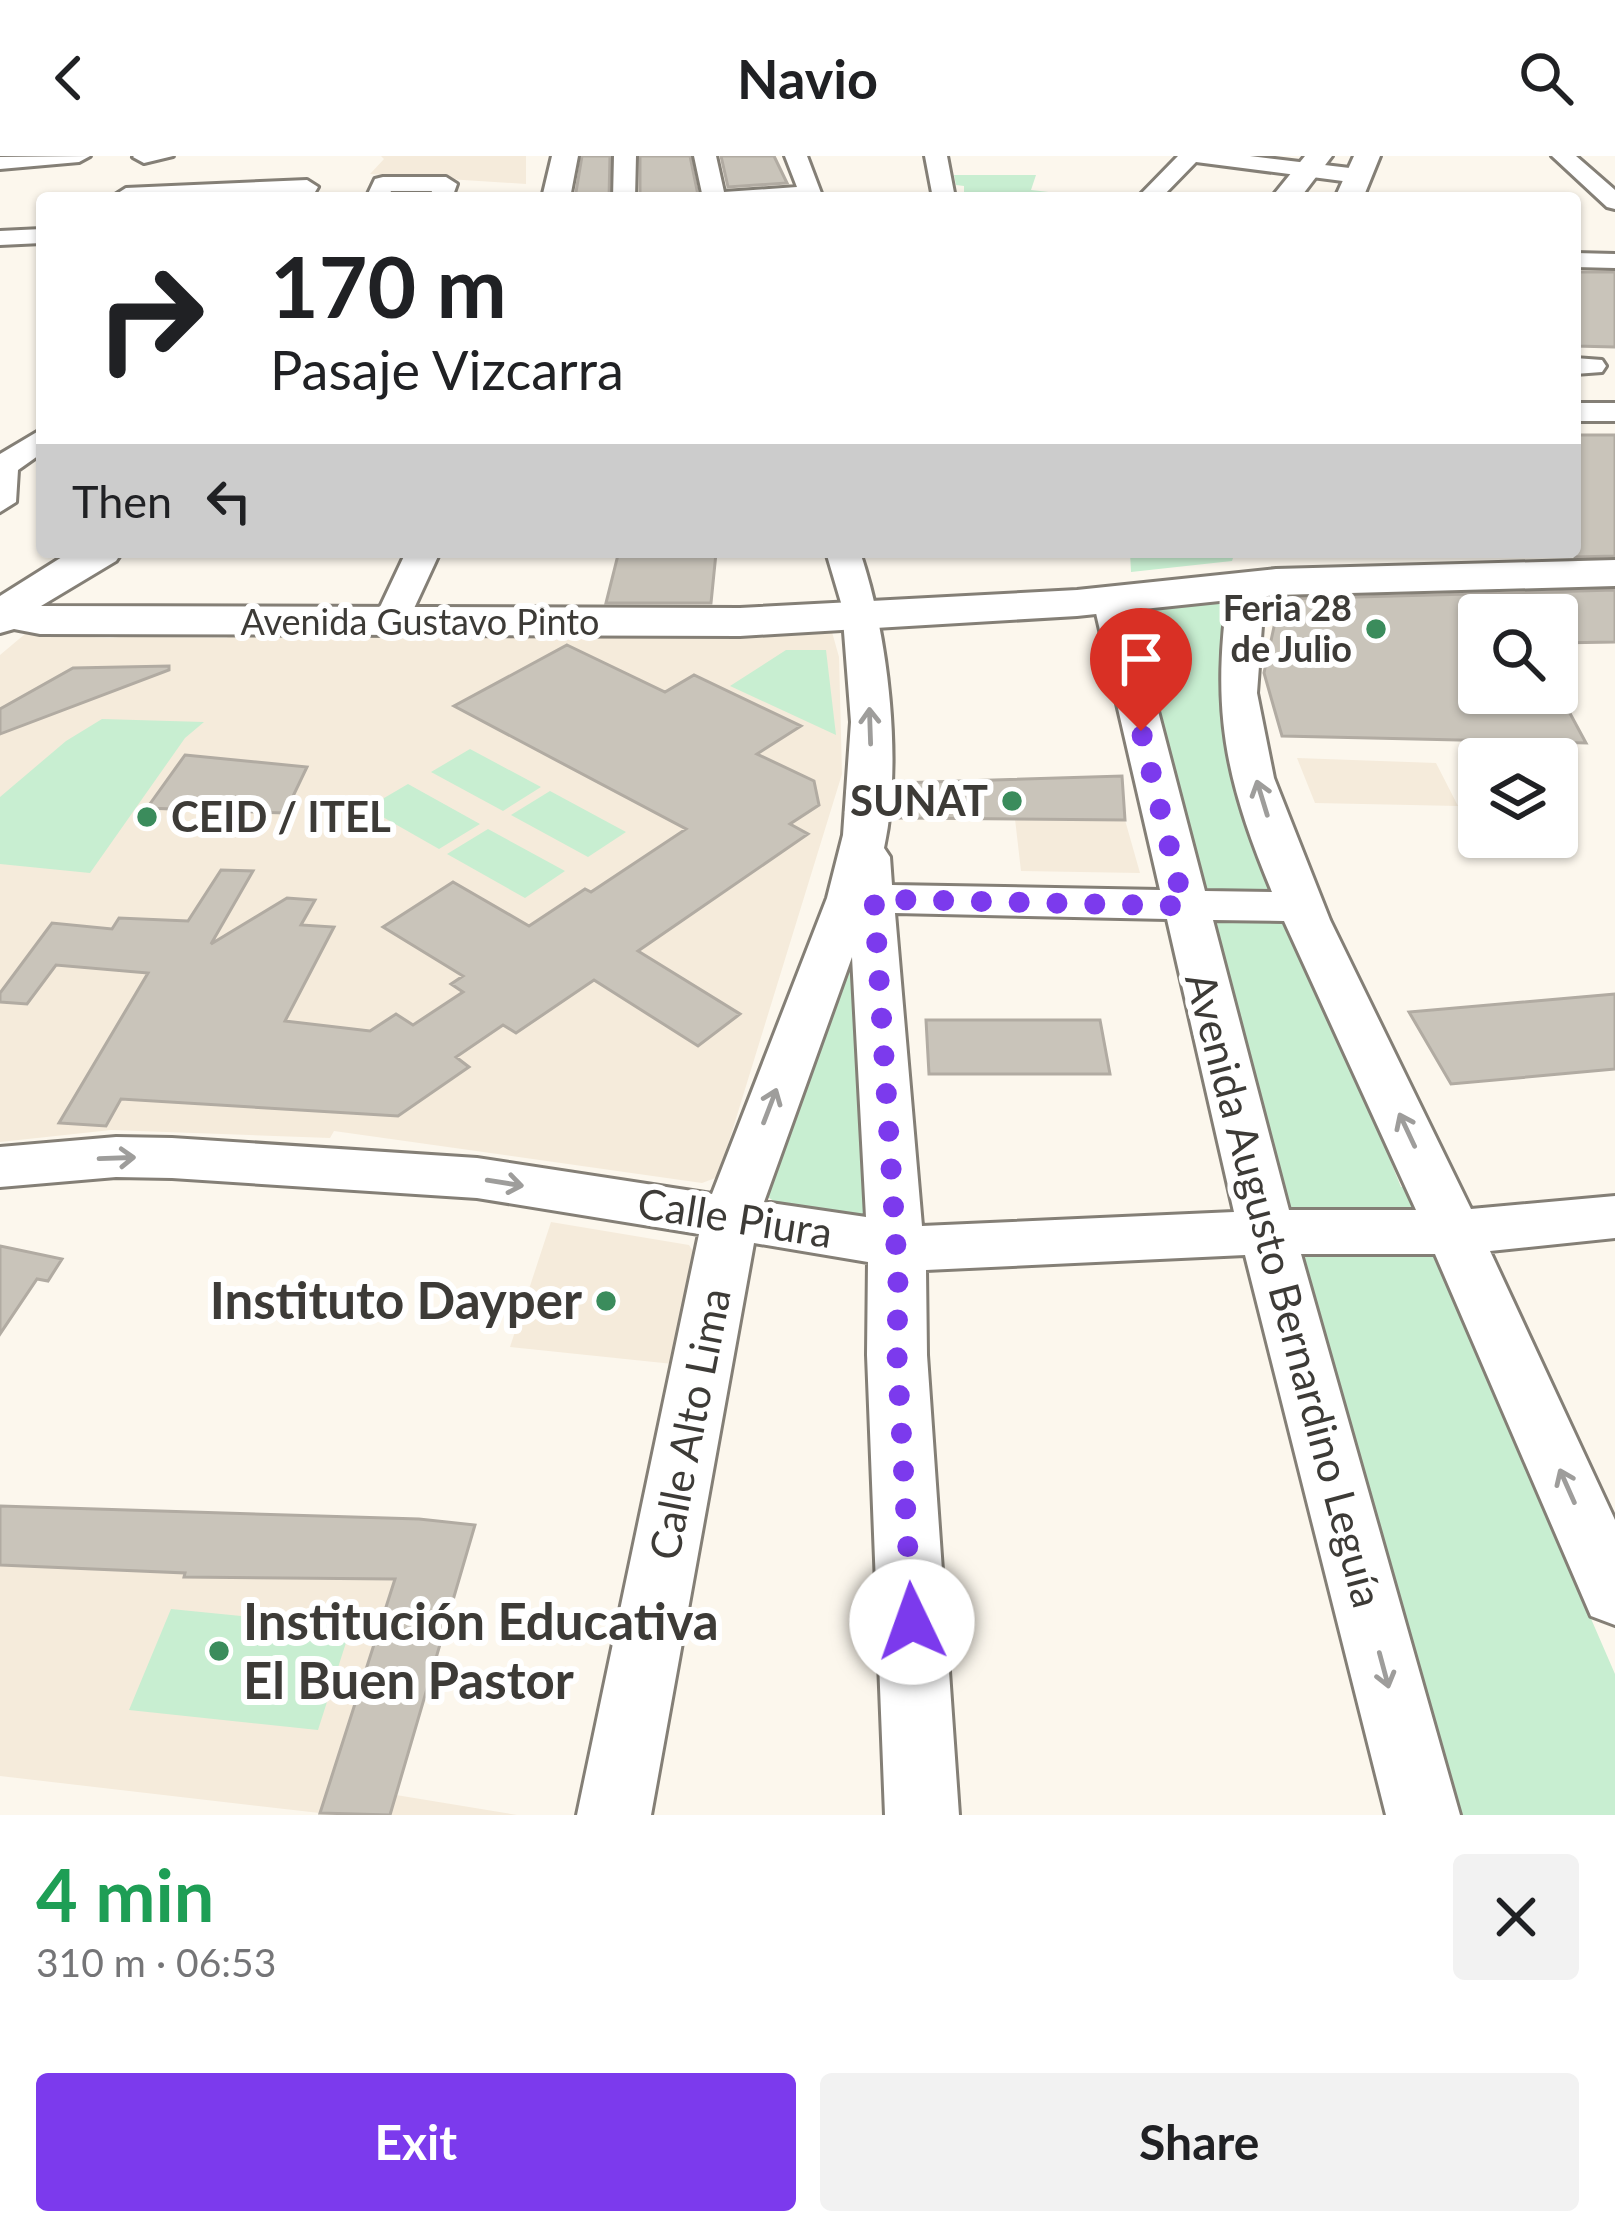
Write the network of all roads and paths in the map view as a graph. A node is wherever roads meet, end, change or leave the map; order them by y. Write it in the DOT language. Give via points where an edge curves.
graph roads {
  1 [pos="79,156"];
  2 [pos="144,156"];
  3 [pos="162,156"];
  4 [pos="538,156"];
  5 [pos="565,156"];
  6 [pos="626,156"];
  7 [pos="705,156"];
  8 [pos="796,156"];
  9 [pos="936,156"];
  10 [pos="1194,156"];
  11 [pos="1550,156"];
  12 [pos="1563,156"];
  13 [pos="50,159"];
  14 [pos="0,163"];
  15 [pos="1313,163"];
  16 [pos="196,165"];
  17 [pos="1358,177"];
  18 [pos="15,183"];
  19 [pos="307,187"];
  20 [pos="188,191"];
  21 [pos="128,192"];
  22 [pos="178,192"];
  23 [pos="379,192"];
  24 [pos="443,192"];
  25 [pos="533,192"];
  26 [pos="557,192"];
  27 [pos="624,192"];
  28 [pos="713,192"];
  29 [pos="811,192"];
  30 [pos="943,192"];
  31 [pos="1155,192"];
  32 [pos="1290,192"];
  33 [pos="1607,195"];
  34 [pos="36,236"];
  35 [pos="0,238"];
  36 [pos="1581,260"];
  37 [pos="1615,261"];
  38 [pos="1581,412"];
  39 [pos="1615,412"];
  40 [pos="36,442"];
  41 [pos="0,502"];
  42 [pos="50,558"];
  43 [pos="90,558"];
  44 [pos="420,558"];
  45 [pos="844,558"];
  46 [pos="1615,558"];
  47 [pos="1249,568"];
  48 [pos="1615,573"];
  49 [pos="1110,579"];
  50 [pos="2,608"];
  51 [pos="854,613"];
  52 [pos="391,622"];
  53 [pos="862,898"];
  54 [pos="1184,906"];
  55 [pos="1304,907"];
  56 [pos="0,1167"];
  57 [pos="731,1216"];
  58 [pos="1615,1216"];
  59 [pos="1267,1232"];
  60 [pos="1456,1232"];
  61 [pos="896,1245"];
  62 [pos="1615,1592"];
  63 [pos="614,1815"];
  64 [pos="922,1815"];
  65 [pos="1423,1815"];
  1 -- 13 [label="street"];
  2 -- 3 [label="street"];
  2 -- 21 [label="street"];
  4 -- 25 [label="main road"];
  5 -- 26 [label="main road"];
  6 -- 27 [label="street"];
  7 -- 28 [label="street"];
  8 -- 29 [label="street"];
  9 -- 30 [label="street"];
  10 -- 15 [label="street"];
  10 -- 31 [label="street"];
  11 -- 33 [label="street"];
  12 -- 33 [label="street"];
  13 -- 14 [label="street"];
  13 -- 18 [label="street"];
  15 -- 17 [label="street"];
  15 -- 32 [label="main road"];
  16 -- 20 [label="street"];
  19 -- 20 [label="street"];
  20 -- 22 [label="street"];
  23 -- 24 [label="street" via="383,184 446,184"];
  34 -- 35 [label="street"];
  36 -- 37 [label="street"];
  38 -- 39 [label="street"];
  40 -- 41 [label="street" via="3,466"];
  42 -- 50 [label="main road"];
  43 -- 50 [label="main road"];
  44 -- 52 [label="street"];
  45 -- 51 [label="street, Calle Alto Lima"];
  46 -- 47 [label="main road, Avenida Gustavo Pinto"];
  47 -- 48 [label="main road, Avenida Gustavo Pinto"];
  47 -- 49 [label="main road, Avenida Gustavo Pinto"];
  55 -- 47 [label="street, one-way" via="1241,729 1236,678"];
  49 -- 51 [label="main road, Avenida Gustavo Pinto"];
  49 -- 54 [label="street, Avenida Augusto Bernardino Leguía"];
  50 -- 52 [label="main road, Avenida Gustavo Pinto" via="40,620"];
  51 -- 52 [label="main road, Avenida Gustavo Pinto" via="740,622"];
  53 -- 51 [label="street, Calle Alto Lima, one-way" via="872,722"];
  53 -- 54 [label="street"];
  57 -- 53 [label="street, Calle Alto Lima, one-way"];
  53 -- 61 [label="street"];
  54 -- 55 [label="street"];
  54 -- 59 [label="street, Avenida Augusto Bernardino Leguía"];
  60 -- 55 [label="street, one-way"];
  56 -- 57 [label="street, Calle Piura, one-way" via="116,1157 335,1167 477,1178"];
  57 -- 61 [label="street, Calle Piura"];
  57 -- 63 [label="street, Calle Alto Lima"];
  58 -- 60 [label="street, Calle Piura"];
  59 -- 60 [label="street, Calle Piura"];
  59 -- 61 [label="street, Calle Piura"];
  59 -- 65 [label="street, Avenida Augusto Bernardino Leguía, one-way"];
  62 -- 60 [label="street, one-way"];
  61 -- 64 [label="street"];
}
